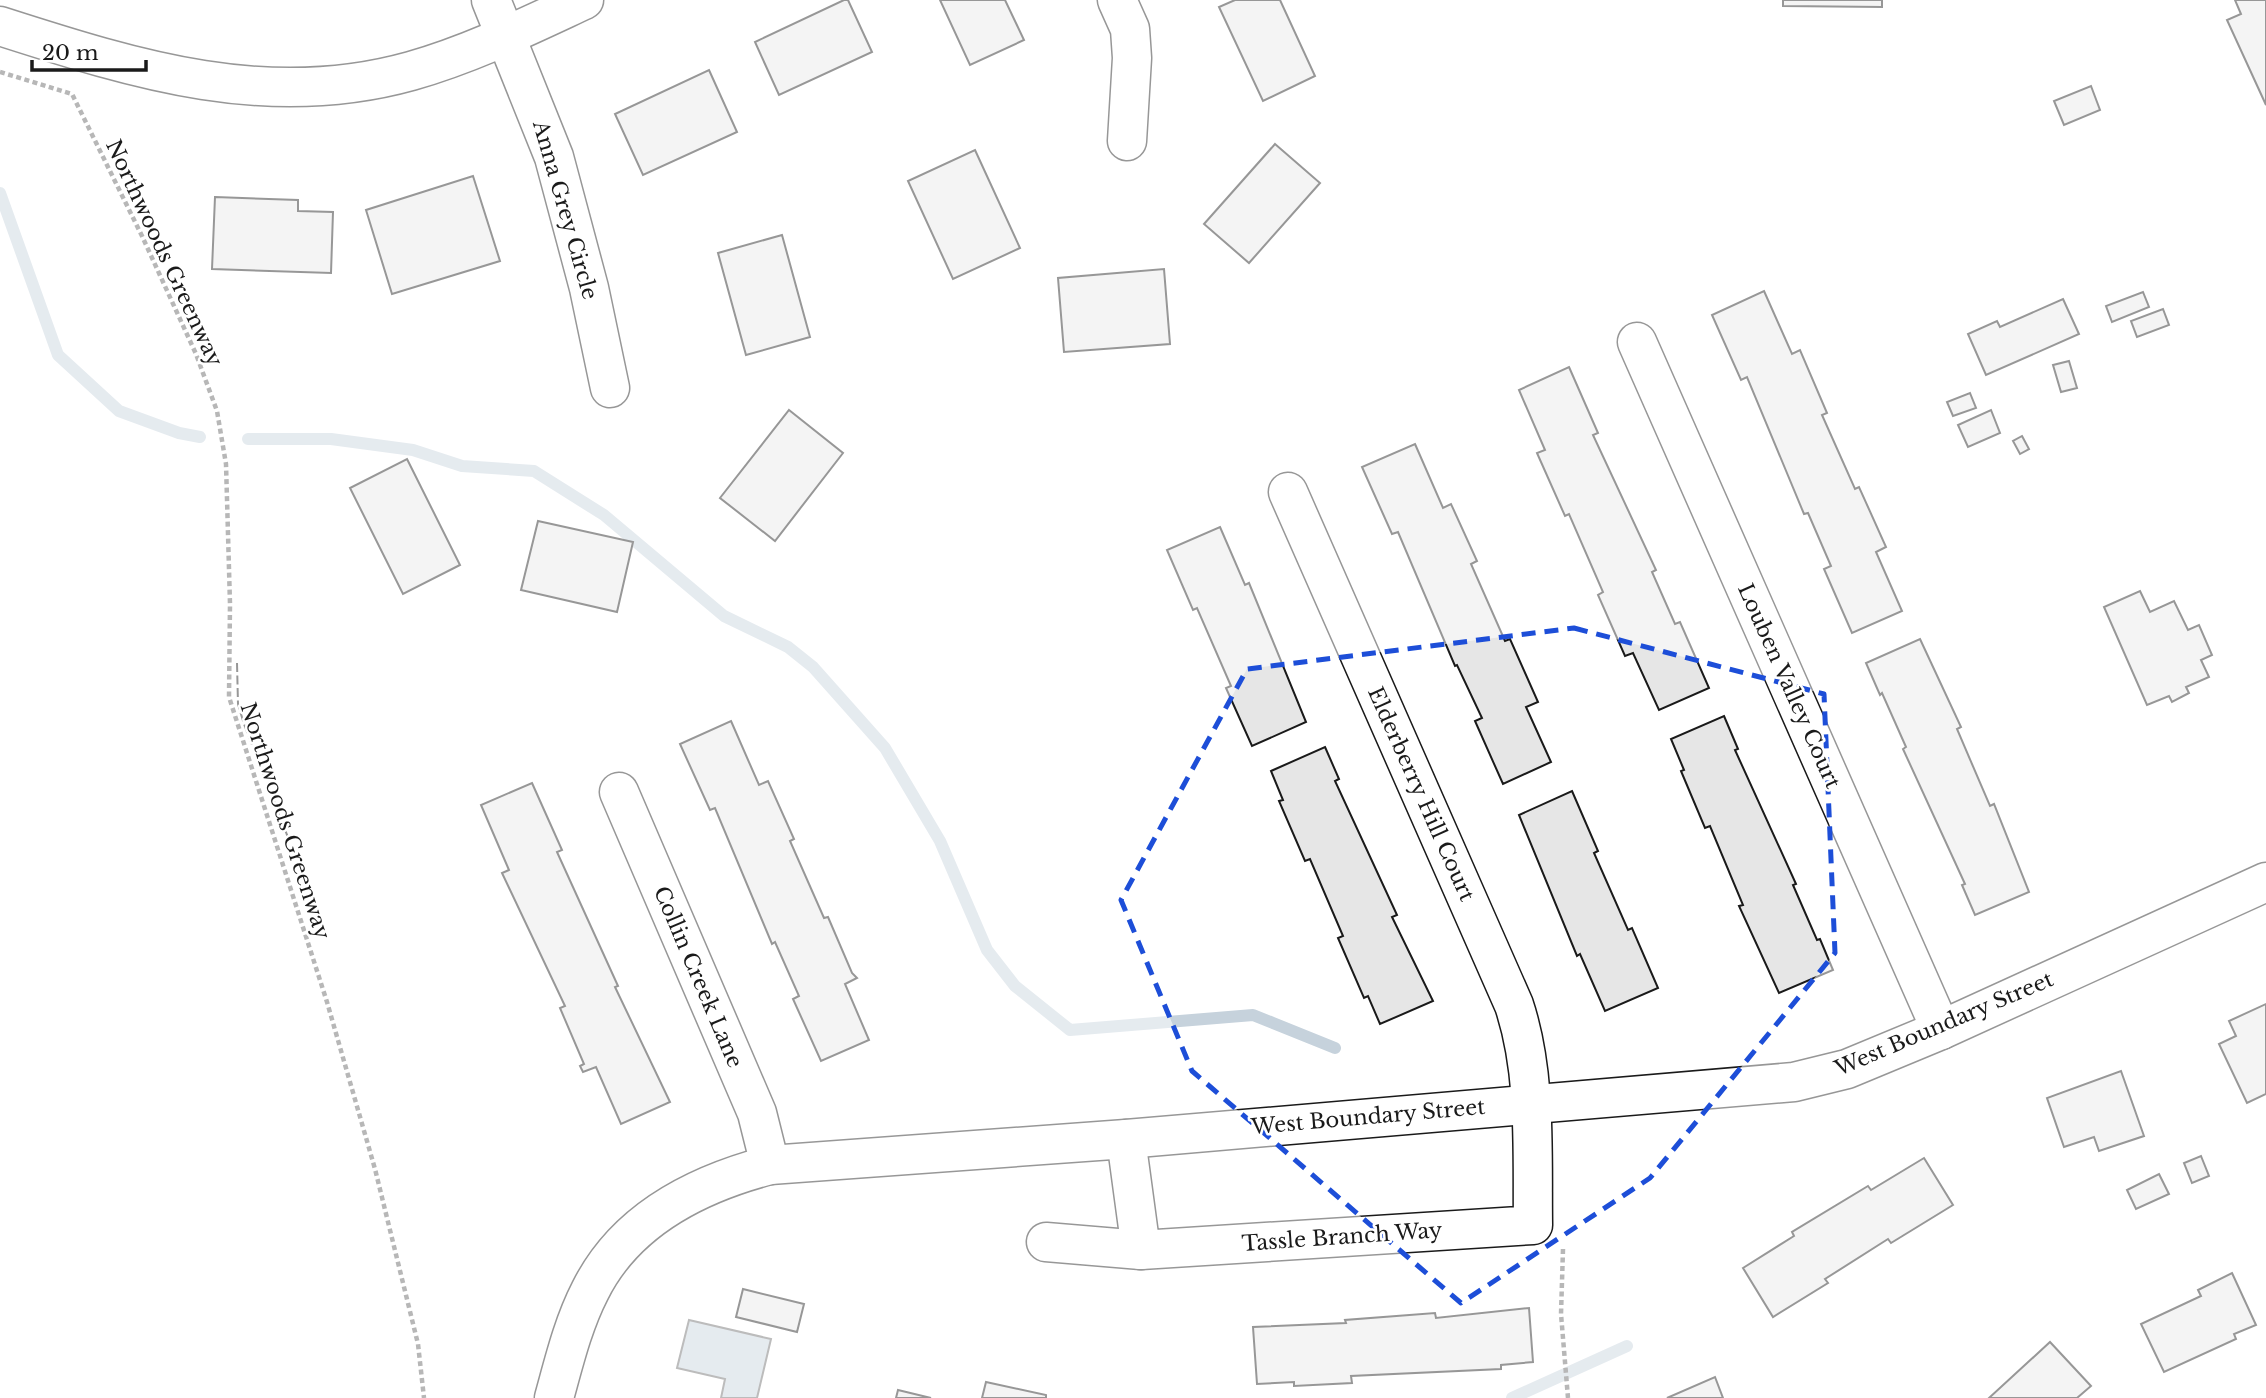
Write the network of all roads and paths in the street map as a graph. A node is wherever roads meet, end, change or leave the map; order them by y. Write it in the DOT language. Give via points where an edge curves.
graph roads {
  1 [pos="492,0"];
  2 [pos="584,0"];
  3 [pos="1117,0"];
  4 [pos="0,26"];
  5 [pos="506,35"];
  6 [pos="0,72"];
  7 [pos="1127,141"];
  8 [pos="1637,342"];
  9 [pos="610,388"];
  10 [pos="1288,492"];
  11 [pos="619,792"];
  12 [pos="2266,882"];
  13 [pos="1941,1030"];
  14 [pos="1530,1103"];
  15 [pos="1126,1139"];
  16 [pos="770,1165"];
  17 [pos="1564,1236"];
  18 [pos="1046,1242"];
  19 [pos="1141,1250"];
  20 [pos="424,1398"];
  21 [pos="554,1398"];
  22 [pos="1568,1398"];
  1 -- 5 [label="street, Anna Grey Circle"];
  2 -- 5 [label="street"];
  3 -- 7 [label="street" via="1130,29"];
  4 -- 5 [label="street" via="100,59 202,81 305,89 413,71"];
  5 -- 9 [label="street, Anna Grey Circle" via="554,157"];
  6 -- 20 [label="path, Northwoods Greenway" via="72,94 196,354 217,411 226,464 229,697 375,1169 418,1343"];
  8 -- 13 [label="street, Louben Valley Court"];
  10 -- 14 [label="street, Elderberry Hill Court" via="1514,1005 1523,1032"];
  11 -- 16 [label="street, Collin Creek Lane" via="757,1113"];
  12 -- 13 [label="street, West Boundary Street"];
  13 -- 14 [label="street, West Boundary Street" via="1847,1069 1794,1082"];
  14 -- 15 [label="street, West Boundary Street"];
  14 -- 19 [label="street, Tassle Branch Way" via="1533,1225"];
  15 -- 16 [label="street, West Boundary Street"];
  15 -- 19 [label="street"];
  16 -- 21 [label="street, West Boundary Street" via="684,1196 621,1246 590,1291 572,1333"];
  17 -- 22 [label="path" via="1560,1283"];
  18 -- 19 [label="street"];
}
